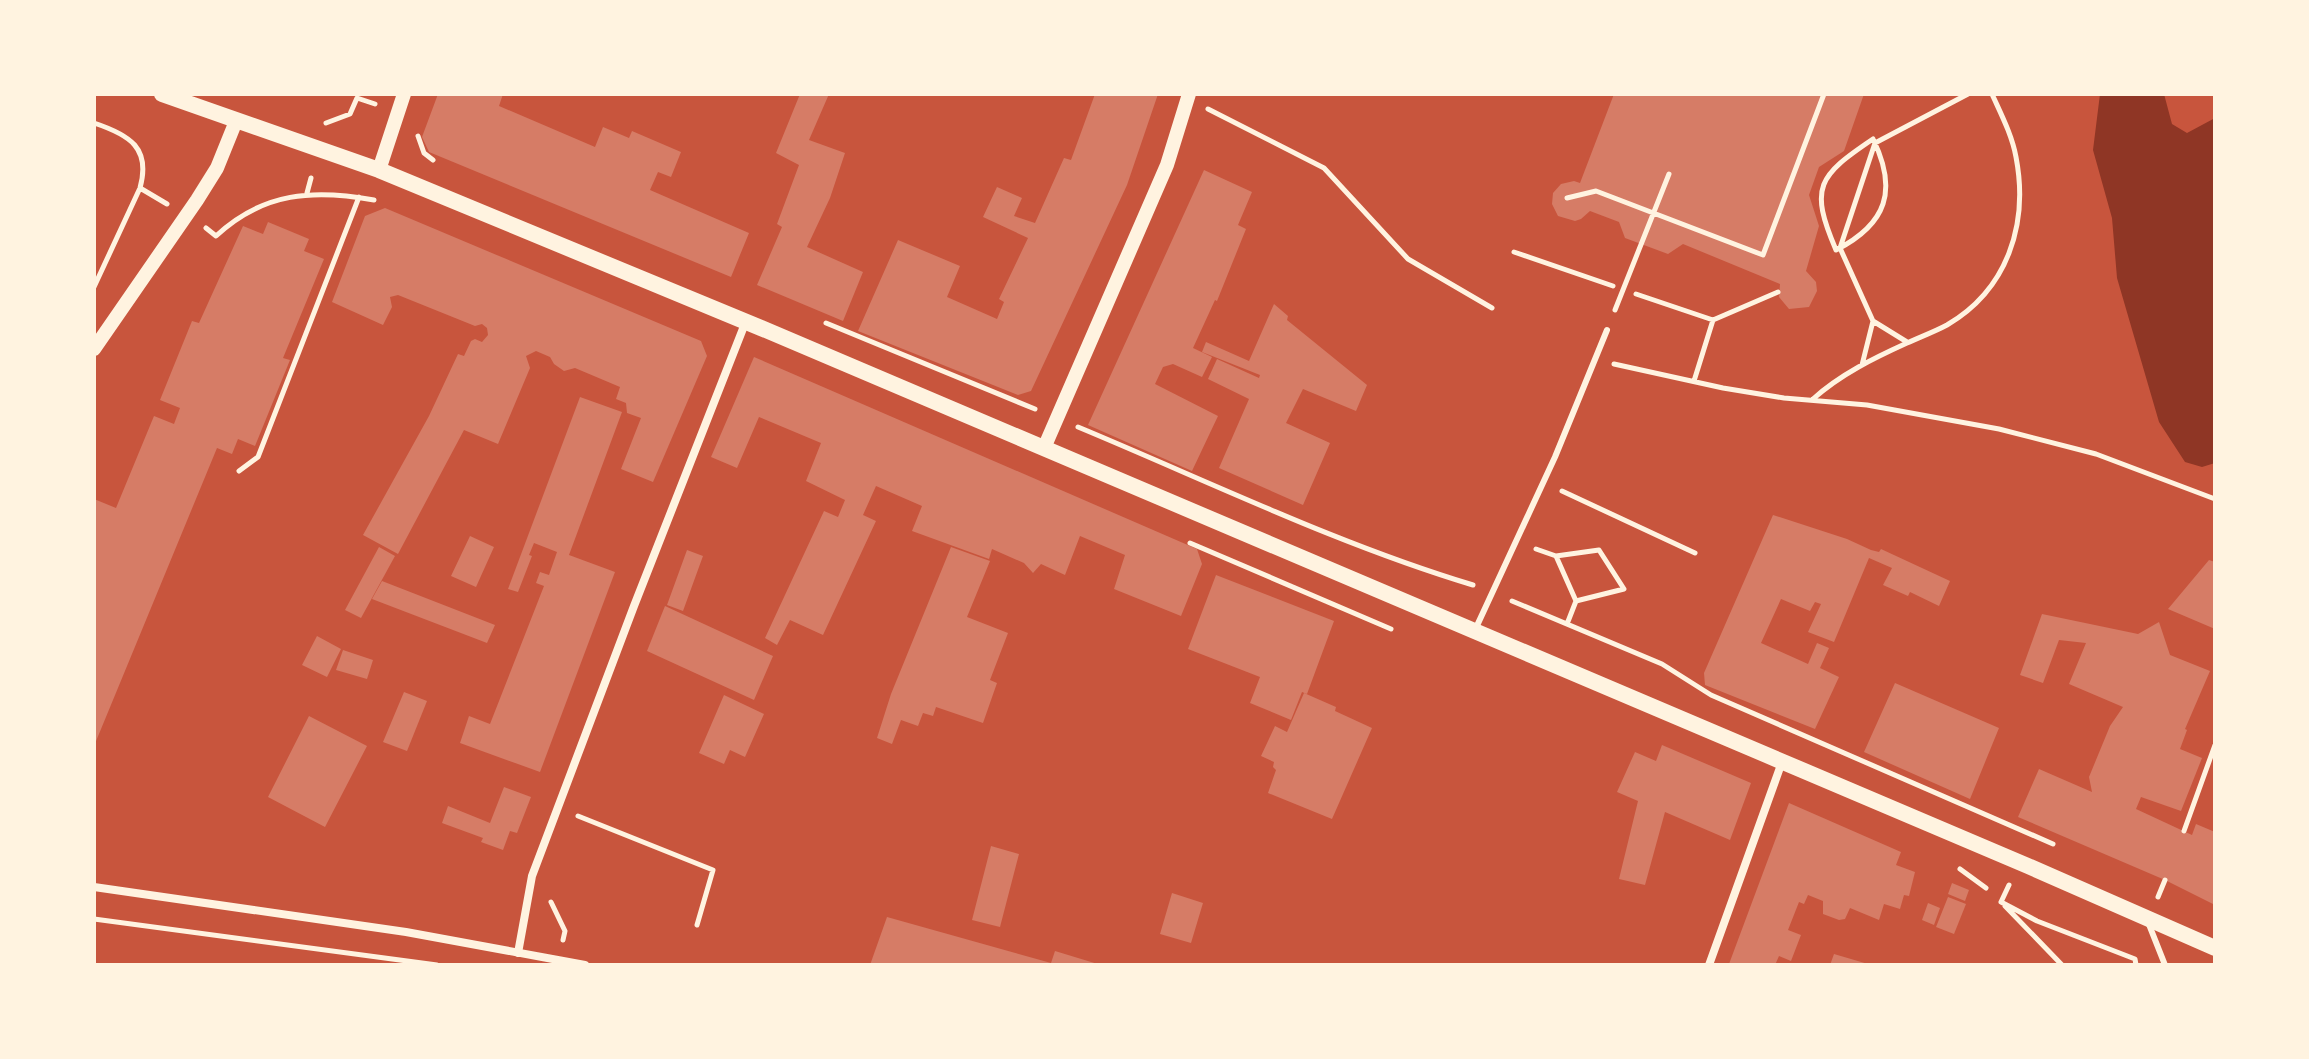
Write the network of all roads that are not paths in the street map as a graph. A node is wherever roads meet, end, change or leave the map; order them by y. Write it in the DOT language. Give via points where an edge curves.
graph roads {
  1 [pos="162,94"];
  2 [pos="404,94"];
  3 [pos="1187,99"];
  4 [pos="236,121"];
  5 [pos="379,170"];
  6 [pos="746,321"];
  7 [pos="1607,330"];
  8 [pos="94,349"];
  9 [pos="1044,448"];
  10 [pos="1475,630"];
  11 [pos="1782,762"];
  12 [pos="94,887"];
  13 [pos="2147,919"];
  14 [pos="2215,948"];
  15 [pos="518,953"];
  16 [pos="585,965"];
  17 [pos="1709,965"];
  18 [pos="2165,965"];
  1 -- 4 [label="main road"];
  2 -- 5 [label="street"];
  3 -- 9 [label="street" via="1167,165"];
  4 -- 5 [label="main road"];
  4 -- 8 [label="street" via="204,189"];
  5 -- 6 [label="main road"];
  6 -- 9 [label="main road"];
  6 -- 15 [label="street" via="532,876"];
  7 -- 10 [label="lane"];
  9 -- 10 [label="main road"];
  10 -- 11 [label="main road"];
  11 -- 13 [label="main road"];
  11 -- 17 [label="street"];
  12 -- 15 [label="street"];
  13 -- 14 [label="main road"];
  13 -- 18 [label="lane"];
  15 -- 16 [label="street"];
}
